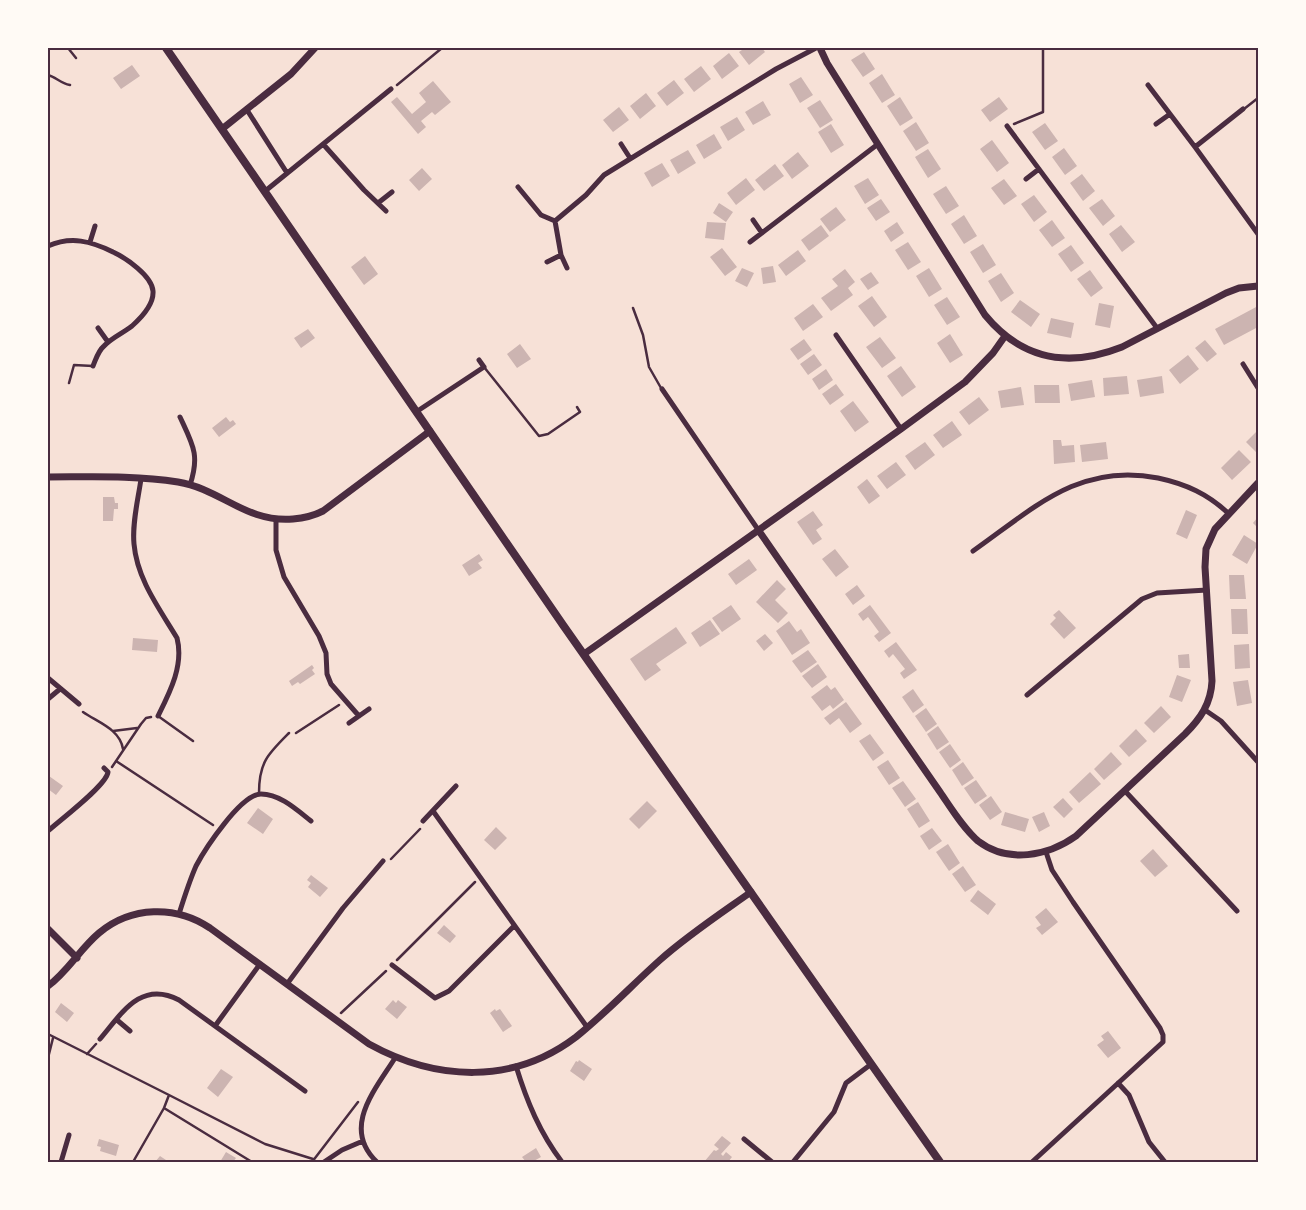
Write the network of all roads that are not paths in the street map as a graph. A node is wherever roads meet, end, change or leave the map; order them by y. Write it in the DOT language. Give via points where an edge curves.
graph roads {
  1 [pos="68,48"];
  2 [pos="166,48"];
  3 [pos="315,48"];
  4 [pos="818,48"];
  5 [pos="76,58"];
  6 [pos="48,75"];
  7 [pos="70,85"];
  8 [pos="1148,85"];
  9 [pos="391,89"];
  10 [pos="1258,98"];
  11 [pos="1243,109"];
  12 [pos="247,110"];
  13 [pos="1170,114"];
  14 [pos="1156,124"];
  15 [pos="1007,126"];
  16 [pos="222,129"];
  17 [pos="323,144"];
  18 [pos="621,144"];
  19 [pos="878,144"];
  20 [pos="1195,146"];
  21 [pos="630,158"];
  22 [pos="1039,169"];
  23 [pos="287,173"];
  24 [pos="1026,179"];
  25 [pos="518,187"];
  26 [pos="264,192"];
  27 [pos="392,192"];
  28 [pos="378,203"];
  29 [pos="386,211"];
  30 [pos="753,220"];
  31 [pos="555,221"];
  32 [pos="96,226"];
  33 [pos="762,233"];
  34 [pos="1258,234"];
  35 [pos="90,242"];
  36 [pos="750,242"];
  37 [pos="48,246"];
  38 [pos="561,255"];
  39 [pos="547,262"];
  40 [pos="567,268"];
  41 [pos="1258,286"];
  42 [pos="633,308"];
  43 [pos="98,328"];
  44 [pos="1157,328"];
  45 [pos="836,335"];
  46 [pos="1005,336"];
  47 [pos="108,342"];
  48 [pos="479,360"];
  49 [pos="1243,364"];
  50 [pos="93,366"];
  51 [pos="484,367"];
  52 [pos="68,384"];
  53 [pos="1258,388"];
  54 [pos="662,389"];
  55 [pos="578,407"];
  56 [pos="416,412"];
  57 [pos="180,417"];
  58 [pos="901,429"];
  59 [pos="430,431"];
  60 [pos="48,477"];
  61 [pos="141,479"];
  62 [pos="1258,483"];
  63 [pos="190,485"];
  64 [pos="1229,514"];
  65 [pos="276,519"];
  66 [pos="759,531"];
  67 [pos="973,551"];
  68 [pos="1207,590"];
  69 [pos="584,654"];
  70 [pos="48,678"];
  71 [pos="60,689"];
  72 [pos="1026,695"];
  73 [pos="48,699"];
  74 [pos="79,704"];
  75 [pos="369,709"];
  76 [pos="1205,710"];
  77 [pos="158,716"];
  78 [pos="360,716"];
  79 [pos="349,724"];
  80 [pos="290,733"];
  81 [pos="193,741"];
  82 [pos="1258,762"];
  83 [pos="106,770"];
  84 [pos="456,786"];
  85 [pos="1125,791"];
  86 [pos="259,793"];
  87 [pos="433,811"];
  88 [pos="311,821"];
  89 [pos="423,821"];
  90 [pos="48,831"];
  91 [pos="1046,852"];
  92 [pos="382,861"];
  93 [pos="751,892"];
  94 [pos="1237,911"];
  95 [pos="179,914"];
  96 [pos="514,926"];
  97 [pos="48,929"];
  98 [pos="77,958"];
  99 [pos="260,964"];
  100 [pos="392,965"];
  101 [pos="287,984"];
  102 [pos="48,986"];
  103 [pos="116,1020"];
  104 [pos="215,1026"];
  105 [pos="587,1027"];
  106 [pos="130,1031"];
  107 [pos="100,1039"];
  108 [pos="395,1058"];
  109 [pos="870,1065"];
  110 [pos="516,1066"];
  111 [pos="1118,1083"];
  112 [pos="305,1091"];
  113 [pos="69,1135"];
  114 [pos="744,1139"];
  115 [pos="364,1141"];
  116 [pos="61,1162"];
  117 [pos="324,1162"];
  118 [pos="377,1162"];
  119 [pos="562,1162"];
  120 [pos="772,1162"];
  121 [pos="793,1162"];
  122 [pos="940,1162"];
  123 [pos="1032,1162"];
  124 [pos="1165,1162"];
  1 -- 5 [label="lane"];
  2 -- 16 [label="main road"];
  3 -- 12 [label="street" via="291,74"];
  4 -- 19 [label="street"];
  4 -- 21 [label="street" via="776,69"];
  6 -- 7 [label="lane"];
  8 -- 13 [label="street"];
  9 -- 17 [label="street"];
  10 -- 11 [label="lane"];
  11 -- 20 [label="street"];
  12 -- 16 [label="street"];
  12 -- 23 [label="street"];
  13 -- 14 [label="street"];
  13 -- 20 [label="street"];
  15 -- 22 [label="street"];
  16 -- 26 [label="main road"];
  17 -- 23 [label="street"];
  17 -- 28 [label="street"];
  18 -- 21 [label="street"];
  19 -- 33 [label="street"];
  19 -- 46 [label="street" via="979,306"];
  20 -- 34 [label="street"];
  21 -- 31 [label="street" via="604,175"];
  22 -- 24 [label="street"];
  22 -- 44 [label="street"];
  23 -- 26 [label="street"];
  25 -- 31 [label="street" via="542,215"];
  26 -- 56 [label="main road"];
  27 -- 28 [label="street"];
  28 -- 29 [label="street"];
  30 -- 33 [label="street"];
  31 -- 38 [label="street"];
  32 -- 35 [label="street"];
  33 -- 36 [label="street"];
  35 -- 37 [label="street" via="74,240"];
  35 -- 47 [label="street" via="134,265 149,281 153,291 152,300 143,315"];
  38 -- 39 [label="street"];
  38 -- 40 [label="street"];
  41 -- 44 [label="street" via="1226,293"];
  42 -- 54 [label="lane" via="643,335 648,367"];
  43 -- 47 [label="street"];
  44 -- 46 [label="street" via="1122,347 1087,358 1052,357 1034,352"];
  45 -- 58 [label="street"];
  46 -- 58 [label="street" via="965,382"];
  47 -- 50 [label="street"];
  48 -- 51 [label="street"];
  49 -- 53 [label="street"];
  50 -- 52 [label="lane" via="74,365"];
  51 -- 55 [label="lane" via="539,436 548,434 580,412"];
  51 -- 56 [label="street"];
  54 -- 66 [label="street"];
  56 -- 59 [label="main road"];
  57 -- 63 [label="street" via="196,455"];
  58 -- 66 [label="street"];
  59 -- 65 [label="street" via="323,511 299,519"];
  59 -- 69 [label="main road"];
  60 -- 61 [label="street"];
  61 -- 63 [label="street"];
  61 -- 77 [label="street" via="134,543 138,567 179,646 176,675"];
  62 -- 64 [label="street"];
  63 -- 65 [label="street" via="248,512"];
  64 -- 67 [label="street" via="1214,500 1180,484 1137,474 1114,474 1063,490"];
  64 -- 68 [label="street" via="1215,529 1206,549"];
  65 -- 78 [label="street" via="276,550 284,577 319,636 331,684"];
  66 -- 69 [label="street"];
  66 -- 91 [label="street" via="971,834 985,845 1004,852 1021,855"];
  68 -- 72 [label="street" via="1157,593 1142,599"];
  68 -- 76 [label="street" via="1212,681"];
  69 -- 93 [label="main road"];
  70 -- 71 [label="street"];
  71 -- 73 [label="street"];
  71 -- 74 [label="street"];
  75 -- 78 [label="street"];
  76 -- 82 [label="street" via="1221,721"];
  76 -- 85 [label="street" via="1185,734"];
  77 -- 81 [label="lane"];
  78 -- 79 [label="street"];
  80 -- 86 [label="lane" via="269,754 259,774"];
  83 -- 90 [label="street" via="108,776 90,795"];
  84 -- 87 [label="street"];
  85 -- 91 [label="street" via="1076,836"];
  85 -- 94 [label="street"];
  86 -- 88 [label="street" via="289,803"];
  86 -- 95 [label="street" via="248,798 219,829 197,865"];
  87 -- 89 [label="street"];
  87 -- 96 [label="street"];
  91 -- 111 [label="street" via="1052,870 1163,1034 1163,1042"];
  92 -- 101 [label="street"];
  93 -- 105 [label="street" via="675,948"];
  93 -- 109 [label="main road"];
  95 -- 98 [label="street" via="154,911 120,919 98,934"];
  95 -- 99 [label="street" via="202,922"];
  96 -- 100 [label="street" via="449,991 435,998"];
  96 -- 105 [label="street"];
  97 -- 98 [label="street"];
  98 -- 102 [label="street"];
  99 -- 101 [label="street"];
  99 -- 104 [label="street"];
  101 -- 108 [label="street" via="369,1044"];
  103 -- 104 [label="street" via="141,996 158,993 179,1000"];
  103 -- 106 [label="street"];
  103 -- 107 [label="street"];
  104 -- 112 [label="street"];
  105 -- 110 [label="street" via="552,1052"];
  108 -- 110 [label="street" via="447,1072 483,1072"];
  108 -- 115 [label="street" via="362,1114"];
  109 -- 121 [label="street" via="846,1083 834,1112"];
  109 -- 122 [label="main road"];
  110 -- 119 [label="street" via="536,1120"];
  111 -- 123 [label="street"];
  111 -- 124 [label="street" via="1129,1095 1149,1142"];
  113 -- 116 [label="street"];
  114 -- 120 [label="street"];
  115 -- 117 [label="street"];
  115 -- 118 [label="street" via="369,1154"];
}
